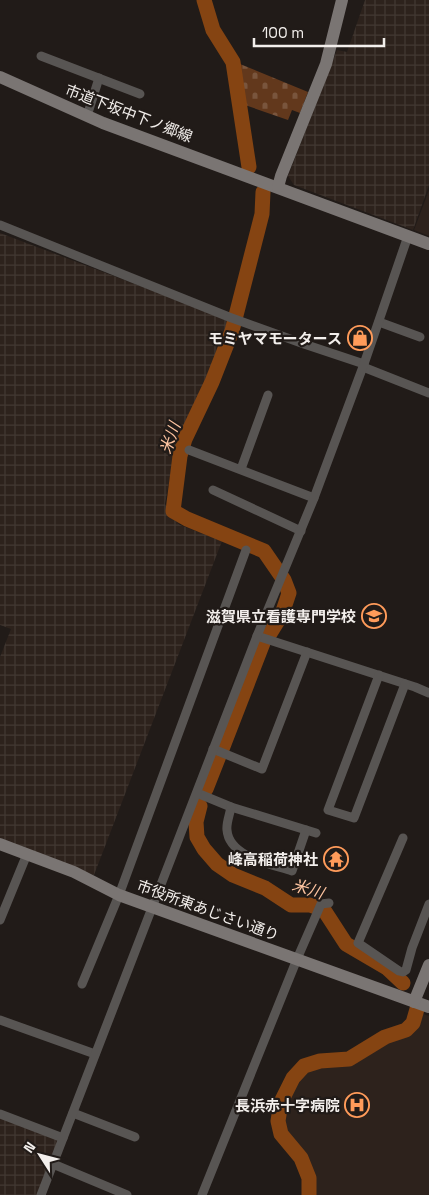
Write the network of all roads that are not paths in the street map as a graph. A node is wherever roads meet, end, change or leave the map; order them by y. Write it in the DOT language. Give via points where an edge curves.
graph roads {
  1 [pos="342,0"];
  2 [pos="41,56"];
  3 [pos="0,78"];
  4 [pos="99,78"];
  5 [pos="140,94"];
  6 [pos="87,116"];
  7 [pos="278,187"];
  8 [pos="0,225"];
  9 [pos="408,236"];
  10 [pos="429,244"];
  11 [pos="378,322"];
  12 [pos="420,338"];
  13 [pos="364,365"];
  14 [pos="429,394"];
  15 [pos="268,395"];
  16 [pos="189,450"];
  17 [pos="240,469"];
  18 [pos="213,490"];
  19 [pos="314,498"];
  20 [pos="301,531"];
  21 [pos="246,550"];
  22 [pos="258,636"];
  23 [pos="307,652"];
  24 [pos="379,675"];
  25 [pos="405,684"];
  26 [pos="429,693"];
  27 [pos="213,749"];
  28 [pos="197,793"];
  29 [pos="231,807"];
  30 [pos="403,838"];
  31 [pos="0,844"];
  32 [pos="27,854"];
  33 [pos="119,895"];
  34 [pos="429,904"];
  35 [pos="152,907"];
  36 [pos="323,907"];
  37 [pos="427,915"];
  38 [pos="0,920"];
  39 [pos="297,959"];
  40 [pos="429,965"];
  41 [pos="82,984"];
  42 [pos="420,998"];
  43 [pos="0,1020"];
  44 [pos="95,1054"];
  45 [pos="73,1113"];
  46 [pos="0,1114"];
  47 [pos="135,1137"];
  48 [pos="63,1138"];
  49 [pos="53,1164"];
  50 [pos="42,1195"];
  51 [pos="127,1195"];
  52 [pos="202,1195"];
  1 -- 7 [label="street" via="326,64"];
  2 -- 4 [label="street"];
  3 -- 6 [label="street, 市道下坂中下ノ郷線"];
  4 -- 5 [label="street"];
  4 -- 6 [label="street"];
  6 -- 7 [label="street, 市道下坂中下ノ郷線"];
  7 -- 9 [label="street"];
  8 -- 13 [label="street" via="235,319"];
  9 -- 10 [label="street"];
  9 -- 11 [label="street"];
  11 -- 12 [label="street"];
  11 -- 13 [label="street"];
  13 -- 14 [label="street"];
  13 -- 19 [label="street"];
  15 -- 17 [label="street"];
  16 -- 17 [label="street"];
  17 -- 19 [label="street"];
  18 -- 20 [label="street"];
  19 -- 20 [label="street"];
  20 -- 22 [label="street"];
  21 -- 33 [label="street"];
  22 -- 23 [label="street"];
  22 -- 27 [label="street"];
  23 -- 24 [label="street"];
  23 -- 27 [label="street" via="262,768"];
  24 -- 25 [label="street"];
  24 -- 25 [label="street" via="328,810 334,816 354,818"];
  25 -- 26 [label="street"];
  27 -- 28 [label="street"];
  28 -- 29 [label="street"];
  28 -- 35 [label="street"];
  29 -- 29 [label="street" via="226,827 234,847 247,856 292,871 311,832"];
  30 -- 37 [label="street" via="358,943 403,972"];
  31 -- 32 [label="street, 市役所東あじさい通り"];
  32 -- 33 [label="street, 市役所東あじさい通り" via="74,872"];
  32 -- 38 [label="street"];
  33 -- 35 [label="street, 市役所東あじさい通り"];
  33 -- 41 [label="street"];
  34 -- 37 [label="street"];
  35 -- 39 [label="street, 市役所東あじさい通り"];
  35 -- 44 [label="street"];
  36 -- 39 [label="street"];
  39 -- 42 [label="street, 市役所東あじさい通り"];
  39 -- 52 [label="street"];
  40 -- 42 [label="street"];
  43 -- 44 [label="street"];
  44 -- 45 [label="street"];
  45 -- 47 [label="street"];
  45 -- 48 [label="street"];
  46 -- 48 [label="street"];
  48 -- 49 [label="street"];
  49 -- 50 [label="street"];
  49 -- 51 [label="street"];
}
